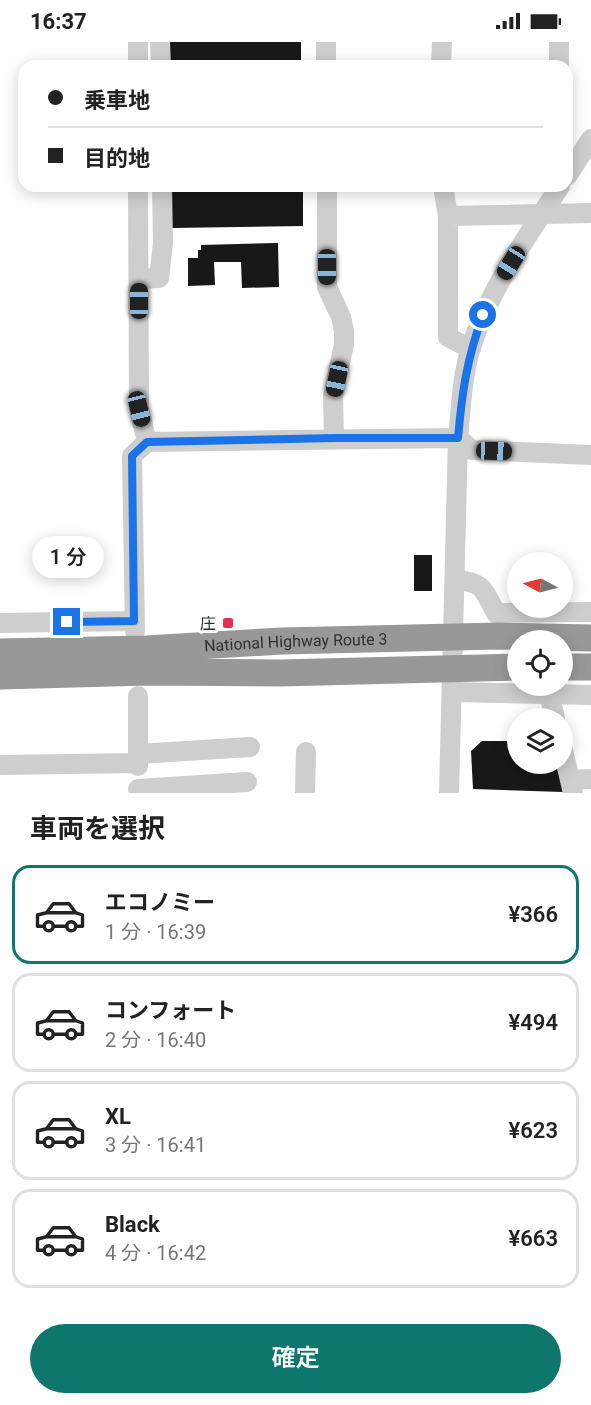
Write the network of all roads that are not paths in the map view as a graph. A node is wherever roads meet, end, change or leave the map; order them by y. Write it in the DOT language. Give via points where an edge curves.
graph roads {
  1 [pos="138,42"];
  2 [pos="160,42"];
  3 [pos="326,42"];
  4 [pos="442,42"];
  5 [pos="559,42"];
  6 [pos="138,60"];
  7 [pos="160,60"];
  8 [pos="326,60"];
  9 [pos="441,60"];
  10 [pos="559,60"];
  11 [pos="591,139"];
  12 [pos="573,160"];
  13 [pos="138,192"];
  14 [pos="162,192"];
  15 [pos="327,192"];
  16 [pos="444,192"];
  17 [pos="556,192"];
  18 [pos="591,213"];
  19 [pos="542,214"];
  20 [pos="448,216"];
  21 [pos="139,279"];
  22 [pos="471,349"];
  23 [pos="334,438"];
  24 [pos="458,438"];
  25 [pos="147,442"];
  26 [pos="591,455"];
  27 [pos="455,579"];
  28 [pos="591,612"];
  29 [pos="0,623"];
  30 [pos="453,637"];
  31 [pos="591,638"];
  32 [pos="0,652"];
  33 [pos="573,667"];
  34 [pos="591,667"];
  35 [pos="507,669"];
  36 [pos="0,676"];
  37 [pos="453,681"];
  38 [pos="507,688"];
  39 [pos="573,695"];
  40 [pos="591,695"];
  41 [pos="138,696"];
  42 [pos="250,747"];
  43 [pos="306,752"];
  44 [pos="138,759"];
  45 [pos="0,765"];
  46 [pos="591,779"];
  47 [pos="247,782"];
  48 [pos="572,787"];
  49 [pos="138,791"];
  50 [pos="305,793"];
  51 [pos="449,793"];
  1 -- 6 [label="street"];
  2 -- 7 [label="street"];
  3 -- 8 [label="street"];
  4 -- 9 [label="street"];
  5 -- 10 [label="street"];
  11 -- 12 [label="street"];
  13 -- 21 [label="street"];
  14 -- 21 [label="street" via="159,278"];
  15 -- 23 [label="street" via="327,287 344,332 333,396"];
  16 -- 20 [label="street"];
  17 -- 19 [label="street"];
  18 -- 19 [label="street"];
  19 -- 20 [label="street"];
  19 -- 22 [label="street" via="501,279"];
  20 -- 22 [label="street" via="448,337"];
  21 -- 25 [label="street" via="139,409"];
  22 -- 24 [label="street"];
  23 -- 24 [label="street"];
  23 -- 25 [label="street"];
  24 -- 26 [label="street" via="472,450"];
  24 -- 27 [label="street"];
  25 -- 29 [label="street" via="132,456 135,626"];
  27 -- 28 [label="street" via="474,581 482,587 496,613"];
  27 -- 30 [label="street"];
  30 -- 31 [label="highway, National Highway Route 3"];
  30 -- 32 [label="highway, National Highway Route 3"];
  30 -- 37 [label="street"];
  33 -- 34 [label="highway"];
  35 -- 37 [label="highway, National Highway Route 3"];
  36 -- 37 [label="highway, National Highway Route 3" via="280,673"];
  37 -- 38 [label="street"];
  37 -- 51 [label="street"];
  39 -- 40 [label="street"];
  41 -- 44 [label="street"];
  42 -- 44 [label="street"];
  43 -- 50 [label="street"];
  44 -- 45 [label="street"];
  44 -- 49 [label="street"];
  46 -- 48 [label="street"];
  47 -- 49 [label="street"];
}
